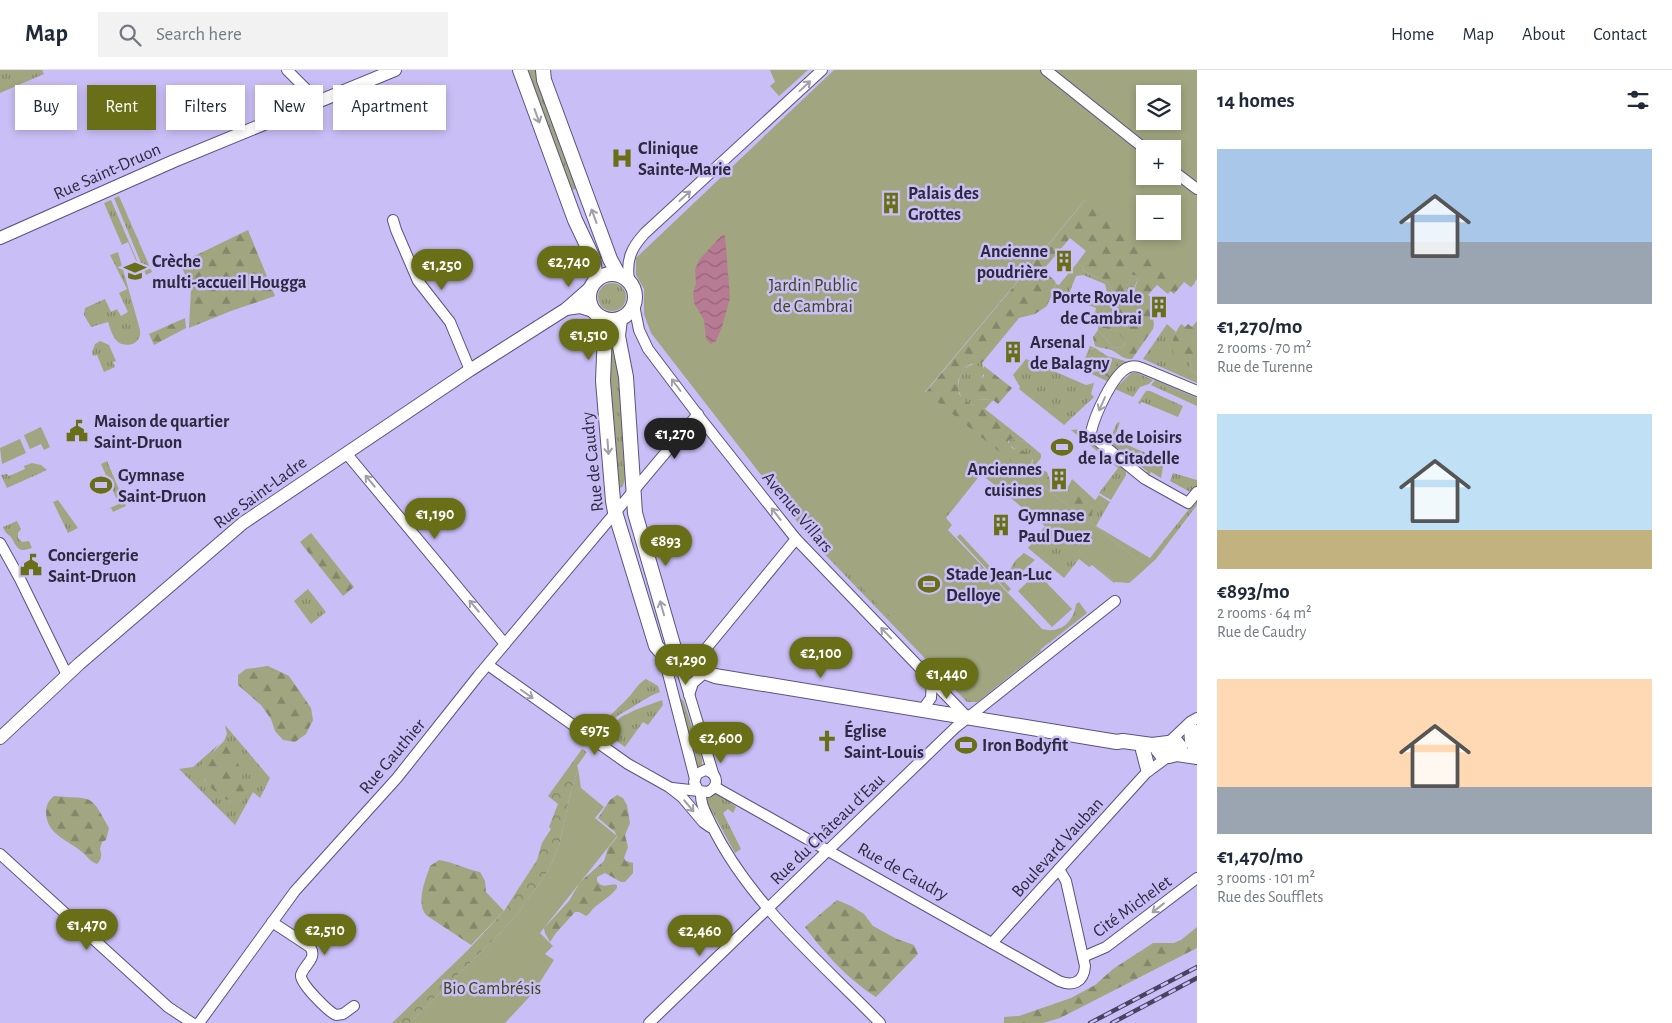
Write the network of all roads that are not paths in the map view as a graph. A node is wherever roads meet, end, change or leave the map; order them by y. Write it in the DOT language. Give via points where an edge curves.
graph roads {
  1 [pos="287,70"];
  2 [pos="395,70"];
  3 [pos="520,70"];
  4 [pos="542,70"];
  5 [pos="822,70"];
  6 [pos="1046,70"];
  7 [pos="378,73"];
  8 [pos="302,85"];
  9 [pos="323,99"];
  10 [pos="255,128"];
  11 [pos="1136,142"];
  12 [pos="1181,177"];
  13 [pos="1197,190"];
  14 [pos="394,220"];
  15 [pos="0,238"];
  16 [pos="623,277"];
  17 [pos="593,284"];
  18 [pos="634,305"];
  19 [pos="566,308"];
  20 [pos="598,314"];
  21 [pos="620,319"];
  22 [pos="470,370"];
  23 [pos="1197,391"];
  24 [pos="698,414"];
  25 [pos="346,453"];
  26 [pos="633,491"];
  27 [pos="1197,492"];
  28 [pos="615,512"];
  29 [pos="796,539"];
  30 [pos="0,543"];
  31 [pos="1115,601"];
  32 [pos="505,644"];
  33 [pos="663,654"];
  34 [pos="681,661"];
  35 [pos="488,665"];
  36 [pos="704,670"];
  37 [pos="67,675"];
  38 [pos="932,680"];
  39 [pos="689,695"];
  40 [pos="922,710"];
  41 [pos="968,718"];
  42 [pos="1195,722"];
  43 [pos="0,738"];
  44 [pos="1117,742"];
  45 [pos="1169,749"];
  46 [pos="1143,750"];
  47 [pos="1197,753"];
  48 [pos="1147,771"];
  49 [pos="713,773"];
  50 [pos="695,779"];
  51 [pos="670,787"];
  52 [pos="715,787"];
  53 [pos="700,791"];
  54 [pos="714,830"];
  55 [pos="828,851"];
  56 [pos="0,854"];
  57 [pos="1060,869"];
  58 [pos="1197,878"];
  59 [pos="768,908"];
  60 [pos="272,922"];
  61 [pos="992,943"];
  62 [pos="1083,957"];
  63 [pos="354,1006"];
  64 [pos="192,1023"];
  65 [pos="199,1023"];
  66 [pos="649,1023"];
  67 [pos="880,1023"];
  1 -- 8 [label="street"];
  2 -- 7 [label="street, Rue Saint-Druon"];
  3 -- 17 [label="main road, one-way" via="575,220 594,258"];
  16 -- 4 [label="main road, one-way" via="610,259"];
  16 -- 5 [label="street, one-way" via="634,246 645,233"];
  6 -- 11 [label="street"];
  7 -- 9 [label="street, Rue Saint-Druon"];
  10 -- 15 [label="street, Rue Saint-Druon"];
  12 -- 13 [label="street"];
  14 -- 22 [label="street" via="418,281 450,322"];
  16 -- 17 [label="main road" via="606,274"];
  16 -- 18 [label="main road" via="635,292"];
  17 -- 19 [label="street, Rue Saint-Ladre"];
  17 -- 20 [label="main road" via="589,299"];
  18 -- 21 [label="main road" via="629,314"];
  24 -- 18 [label="street, Avenue Villars, one-way" via="648,349 639,330"];
  19 -- 20 [label="street" via="580,307"];
  19 -- 22 [label="street, Rue Saint-Ladre"];
  20 -- 21 [label="main road" via="611,320"];
  20 -- 28 [label="main road, Rue de Caudry, one-way" via="604,331 603,381"];
  21 -- 26 [label="main road, Rue de Caudry" via="618,336 626,377"];
  22 -- 25 [label="street, Rue Saint-Ladre"];
  23 -- 27 [label="street, one-way" via="1131,366 1111,385 1091,432 1150,482 1188,503"];
  24 -- 26 [label="street, Rue Gauthier"];
  29 -- 24 [label="street, Avenue Villars, one-way"];
  32 -- 25 [label="street, one-way"];
  25 -- 37 [label="street, Rue Saint-Ladre" via="243,523"];
  26 -- 28 [label="street, Rue Gauthier"];
  34 -- 26 [label="main road, Rue de Caudry, one-way" via="674,648 635,513"];
  28 -- 32 [label="street, Rue Gauthier"];
  28 -- 33 [label="main road, Rue de Caudry" via="654,640"];
  29 -- 36 [label="street"];
  38 -- 29 [label="street, Avenue Villars, one-way"];
  30 -- 37 [label="street"];
  31 -- 41 [label="street, Rue du Château d'Eau"];
  32 -- 35 [label="street, Rue Gauthier"];
  33 -- 34 [label="main road, Rue de Caudry"];
  33 -- 50 [label="street, Rue de Caudry"];
  34 -- 36 [label="main road"];
  34 -- 39 [label="street, Rue de Caudry"];
  35 -- 51 [label="street, one-way" via="628,764"];
  35 -- 60 [label="street, Rue Gauthier" via="397,778 295,891"];
  36 -- 39 [label="street"];
  36 -- 40 [label="main road"];
  37 -- 43 [label="street, Rue Saint-Ladre"];
  38 -- 40 [label="street" via="931,698"];
  38 -- 41 [label="street, Avenue Villars"];
  39 -- 49 [label="street, Rue de Caudry"];
  40 -- 41 [label="main road"];
  41 -- 44 [label="main road"];
  41 -- 55 [label="street, Rue du Château d'Eau"];
  42 -- 45 [label="street, Boulevard Vauban"];
  42 -- 47 [label="main road" via="1192,741"];
  44 -- 45 [label="main road"];
  44 -- 46 [label="main road"];
  45 -- 46 [label="main road" via="1153,754"];
  45 -- 47 [label="main road"];
  45 -- 48 [label="street, Boulevard Vauban" via="1157,757"];
  46 -- 48 [label="main road"];
  48 -- 57 [label="street, Boulevard Vauban"];
  49 -- 50 [label="street" via="701,771"];
  49 -- 52 [label="street"];
  50 -- 53 [label="street" via="695,786"];
  51 -- 53 [label="street"];
  51 -- 54 [label="street, one-way"];
  52 -- 53 [label="street" via="710,792"];
  52 -- 55 [label="street, Rue de Caudry"];
  53 -- 54 [label="street" via="701,803"];
  54 -- 59 [label="street" via="745,880"];
  55 -- 59 [label="street, Rue du Château d'Eau"];
  55 -- 61 [label="street, Rue de Caudry"];
  56 -- 64 [label="street" via="168,1007"];
  57 -- 61 [label="street, Boulevard Vauban"];
  57 -- 62 [label="street" via="1066,881"];
  58 -- 62 [label="street, Cité Michelet, one-way" via="1106,948"];
  59 -- 66 [label="street, Rue du Château d'Eau"];
  59 -- 67 [label="street"];
  60 -- 63 [label="street" via="313,951 301,974 305,986 336,1016"];
  60 -- 65 [label="street, Rue Gauthier"];
  61 -- 62 [label="street, Rue de Caudry" via="1067,983 1081,980 1085,966"];
}
